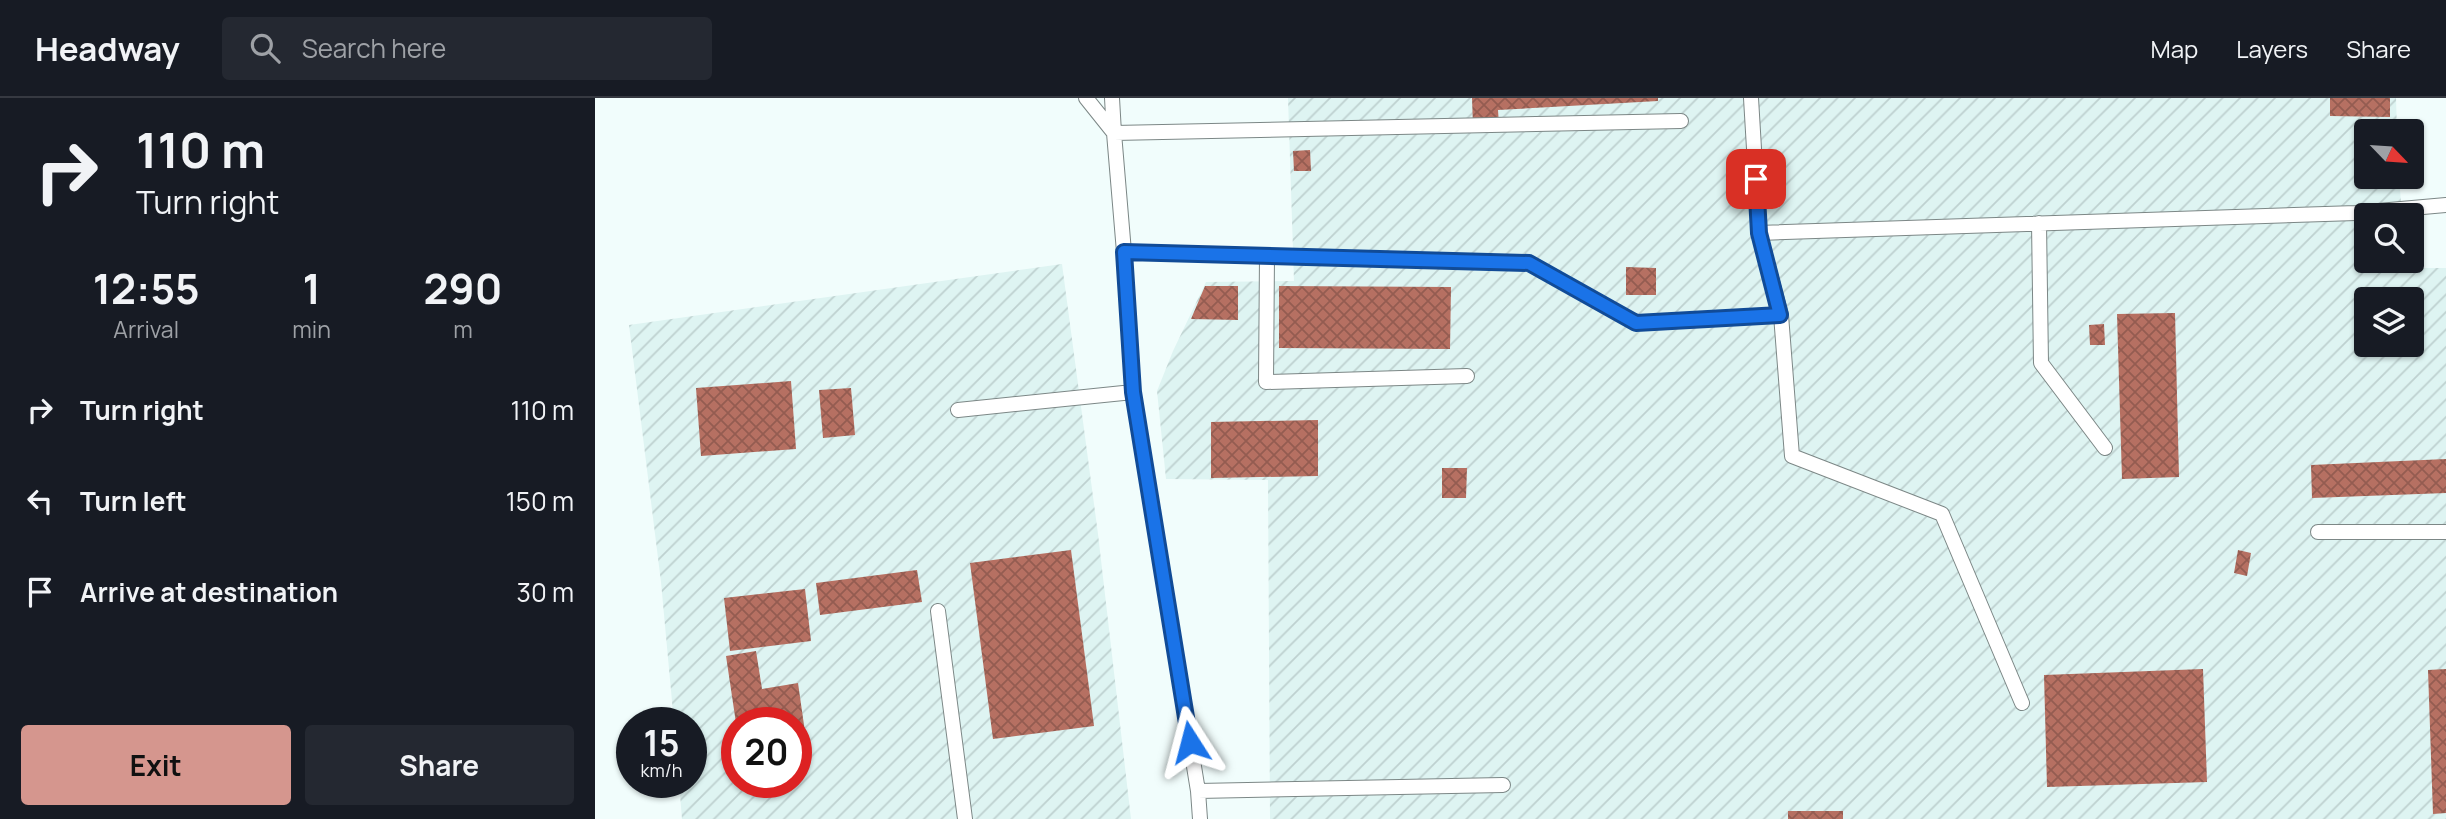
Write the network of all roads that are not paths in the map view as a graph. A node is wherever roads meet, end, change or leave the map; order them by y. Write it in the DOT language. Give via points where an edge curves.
graph roads {
  1 [pos="1086,98"];
  2 [pos="1112,98"];
  3 [pos="1751,98"];
  4 [pos="1681,121"];
  5 [pos="1114,133"];
  6 [pos="2446,205"];
  7 [pos="2039,223"];
  8 [pos="1759,233"];
  9 [pos="1124,252"];
  10 [pos="1267,256"];
  11 [pos="1780,315"];
  12 [pos="1467,376"];
  13 [pos="1133,392"];
  14 [pos="958,410"];
  15 [pos="2105,448"];
  16 [pos="2318,532"];
  17 [pos="2446,533"];
  18 [pos="938,611"];
  19 [pos="2022,703"];
  20 [pos="1503,785"];
  21 [pos="1198,791"];
  22 [pos="965,819"];
  23 [pos="1199,819"];
  1 -- 5 [label="lane"];
  2 -- 5 [label="lane"];
  3 -- 8 [label="lane"];
  4 -- 5 [label="lane"];
  5 -- 9 [label="lane"];
  6 -- 7 [label="lane" via="2356,213"];
  7 -- 8 [label="lane"];
  7 -- 15 [label="lane" via="2041,363"];
  8 -- 11 [label="lane"];
  9 -- 10 [label="lane"];
  9 -- 13 [label="lane"];
  10 -- 11 [label="lane" via="1529,263 1636,323"];
  10 -- 12 [label="lane" via="1266,382"];
  11 -- 19 [label="lane" via="1792,456 1942,514"];
  13 -- 14 [label="lane"];
  13 -- 21 [label="lane"];
  16 -- 17 [label="lane"];
  18 -- 22 [label="lane"];
  20 -- 21 [label="lane"];
  21 -- 23 [label="lane"];
}
